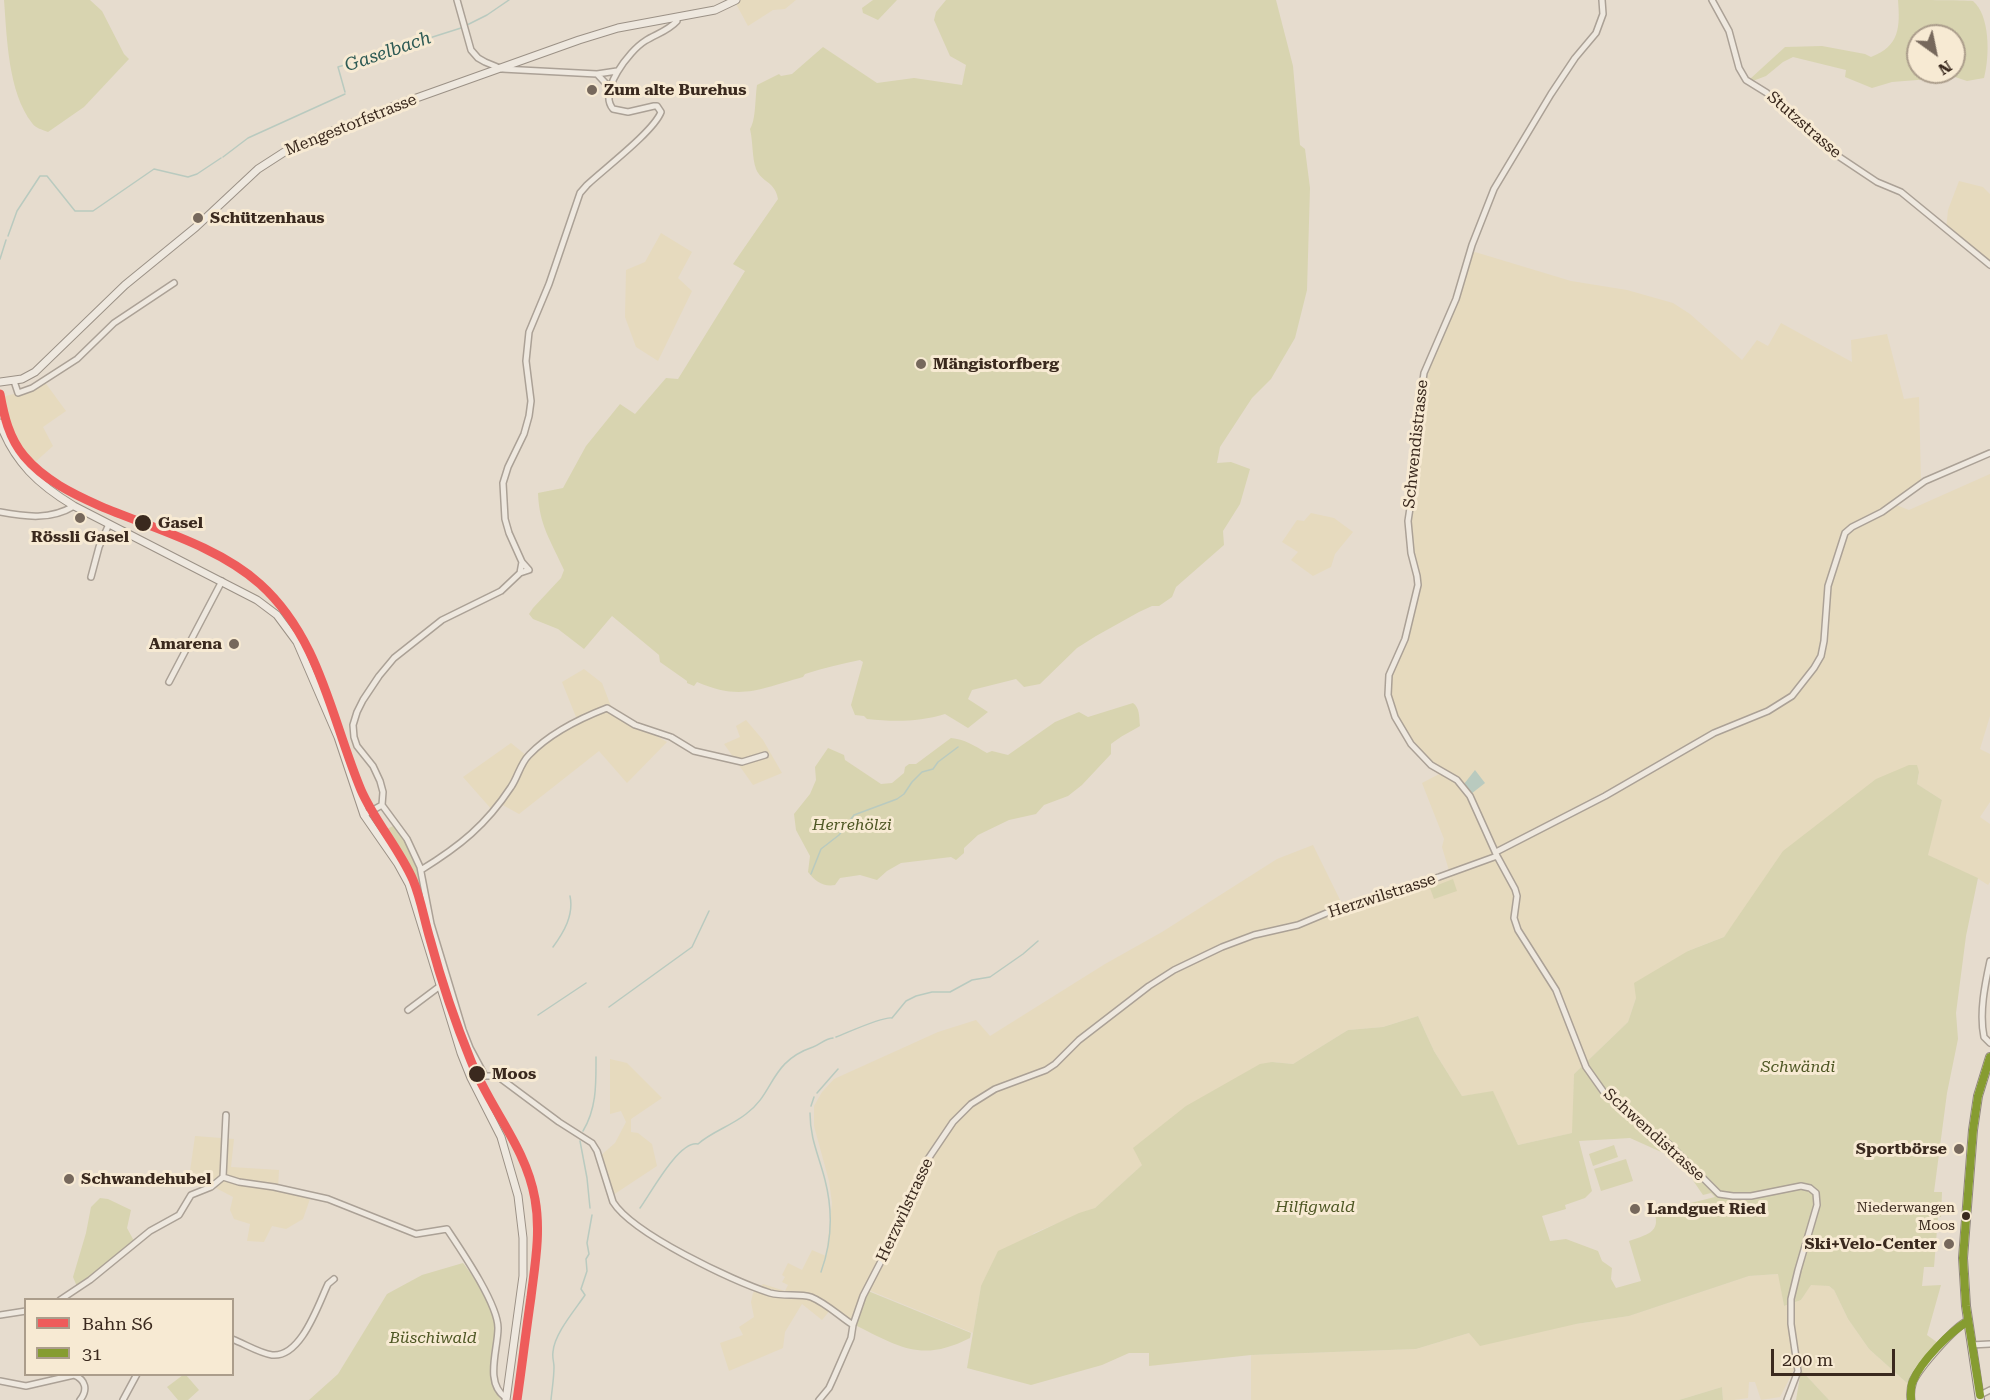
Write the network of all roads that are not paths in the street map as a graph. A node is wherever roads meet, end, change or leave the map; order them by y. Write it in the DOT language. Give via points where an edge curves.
graph roads {
  1 [pos="457,0"];
  2 [pos="736,0"];
  3 [pos="1602,0"];
  4 [pos="1712,0"];
  5 [pos="677,17"];
  6 [pos="502,69"];
  7 [pos="617,71"];
  8 [pos="597,74"];
  9 [pos="610,88"];
  10 [pos="1990,265"];
  11 [pos="174,283"];
  12 [pos="15,381"];
  13 [pos="0,382"];
  14 [pos="0,423"];
  15 [pos="1990,453"];
  16 [pos="74,506"];
  17 [pos="0,512"];
  18 [pos="109,524"];
  19 [pos="92,577"];
  20 [pos="222,581"];
  21 [pos="169,682"];
  22 [pos="765,755"];
  23 [pos="382,805"];
  24 [pos="364,815"];
  25 [pos="1497,854"];
  26 [pos="421,870"];
  27 [pos="1990,961"];
  28 [pos="440,986"];
  29 [pos="408,1010"];
  30 [pos="1990,1043"];
  31 [pos="1990,1057"];
  32 [pos="226,1115"];
  33 [pos="223,1176"];
  34 [pos="334,1279"];
  35 [pos="62,1298"];
  36 [pos="24,1311"];
  37 [pos="0,1315"];
  38 [pos="1968,1322"];
  39 [pos="853,1325"];
  40 [pos="234,1340"];
  41 [pos="1990,1344"];
  42 [pos="1971,1345"];
  43 [pos="70,1376"];
  44 [pos="76,1376"];
  45 [pos="136,1376"];
  46 [pos="0,1381"];
  47 [pos="1990,1390"];
  48 [pos="1980,1397"];
  49 [pos="506,1399"];
  50 [pos="80,1400"];
  51 [pos="123,1400"];
  52 [pos="819,1400"];
  53 [pos="1787,1400"];
  54 [pos="1911,1400"];
  1 -- 6 [label="street" via="471,50 478,58"];
  2 -- 5 [label="main road, Mengestorfstrasse" via="719,9"];
  3 -- 25 [label="street, Schwendistrasse" via="1603,14 1596,33 1551,93 1494,189 1456,299 1427,363 1420,391 1416,469 1408,520 1418,585 1405,639 1389,675 1388,695 1395,717 1418,752 1466,790"];
  4 -- 10 [label="street, Stutzstrasse" via="1729,31 1746,80 1767,93 1832,152 1877,182 1901,192"];
  5 -- 6 [label="main road, Mengestorfstrasse" via="607,31"];
  5 -- 7 [label="street" via="669,28 642,43"];
  6 -- 8 [label="street"];
  6 -- 12 [label="main road, Mengestorfstrasse" via="353,122 277,156 125,285 40,367"];
  7 -- 8 [label="street"];
  7 -- 9 [label="street"];
  8 -- 9 [label="street"];
  9 -- 23 [label="street" via="609,104 615,110 628,112 657,106 661,112 580,193 531,326 526,352 529,416 508,467 502,500 506,526 529,570 501,591 450,616 403,651 383,670 363,700 354,719 354,737 377,773"];
  11 -- 12 [label="street" via="114,323 82,356 44,381 18,393"];
  12 -- 13 [label="main road, Mengestorfstrasse"];
  14 -- 16 [label="main road" via="24,467"];
  15 -- 25 [label="street, Herzwilstrasse" via="1925,481 1845,533 1828,586 1821,656 1792,696 1768,711 1714,733"];
  16 -- 17 [label="street" via="40,516"];
  16 -- 18 [label="main road"];
  18 -- 19 [label="street"];
  18 -- 20 [label="main road"];
  20 -- 21 [label="street"];
  20 -- 24 [label="main road" via="271,609 293,635 335,730"];
  22 -- 26 [label="street" via="742,762 694,751 607,708 531,752 511,787 475,832"];
  23 -- 24 [label="street"];
  23 -- 26 [label="street" via="407,839"];
  24 -- 28 [label="main road" via="408,881"];
  25 -- 39 [label="street, Herzwilstrasse" via="1298,925 1222,947 1149,986 1046,1070 995,1089 971,1104 953,1122 926,1162"];
  25 -- 53 [label="street, Schwendistrasse" via="1517,896 1514,918 1518,930 1556,990 1588,1071 1608,1097 1669,1144 1719,1194 1751,1196 1801,1186 1816,1193 1817,1205 1791,1299 1798,1371"];
  26 -- 39 [label="street" via="431,924 463,1030 485,1076 500,1078 592,1143 613,1202 643,1228 685,1255 755,1287 779,1295 816,1299"];
  27 -- 30 [label="street" via="1983,1034"];
  28 -- 29 [label="street"];
  28 -- 49 [label="main road" via="466,1066 504,1144 518,1196 523,1276"];
  31 -- 38 [label="main road" via="1978,1096 1970,1152 1964,1258"];
  32 -- 33 [label="street"];
  33 -- 35 [label="street" via="211,1187 191,1195 179,1215 150,1231"];
  33 -- 49 [label="street" via="328,1198 416,1234 447,1229 497,1319 494,1365 498,1391"];
  34 -- 40 [label="street" via="301,1339 289,1351 266,1354"];
  36 -- 37 [label="street"];
  38 -- 42 [label="main road"];
  38 -- 54 [label="main road" via="1958,1326 1916,1376"];
  39 -- 52 [label="street, Herzwilstrasse" via="834,1377"];
  41 -- 42 [label="street"];
  42 -- 48 [label="main road"];
  43 -- 46 [label="street" via="26,1386"];
  44 -- 50 [label="street" via="85,1385"];
  45 -- 51 [label="street"];
  47 -- 48 [label="street"];
}
